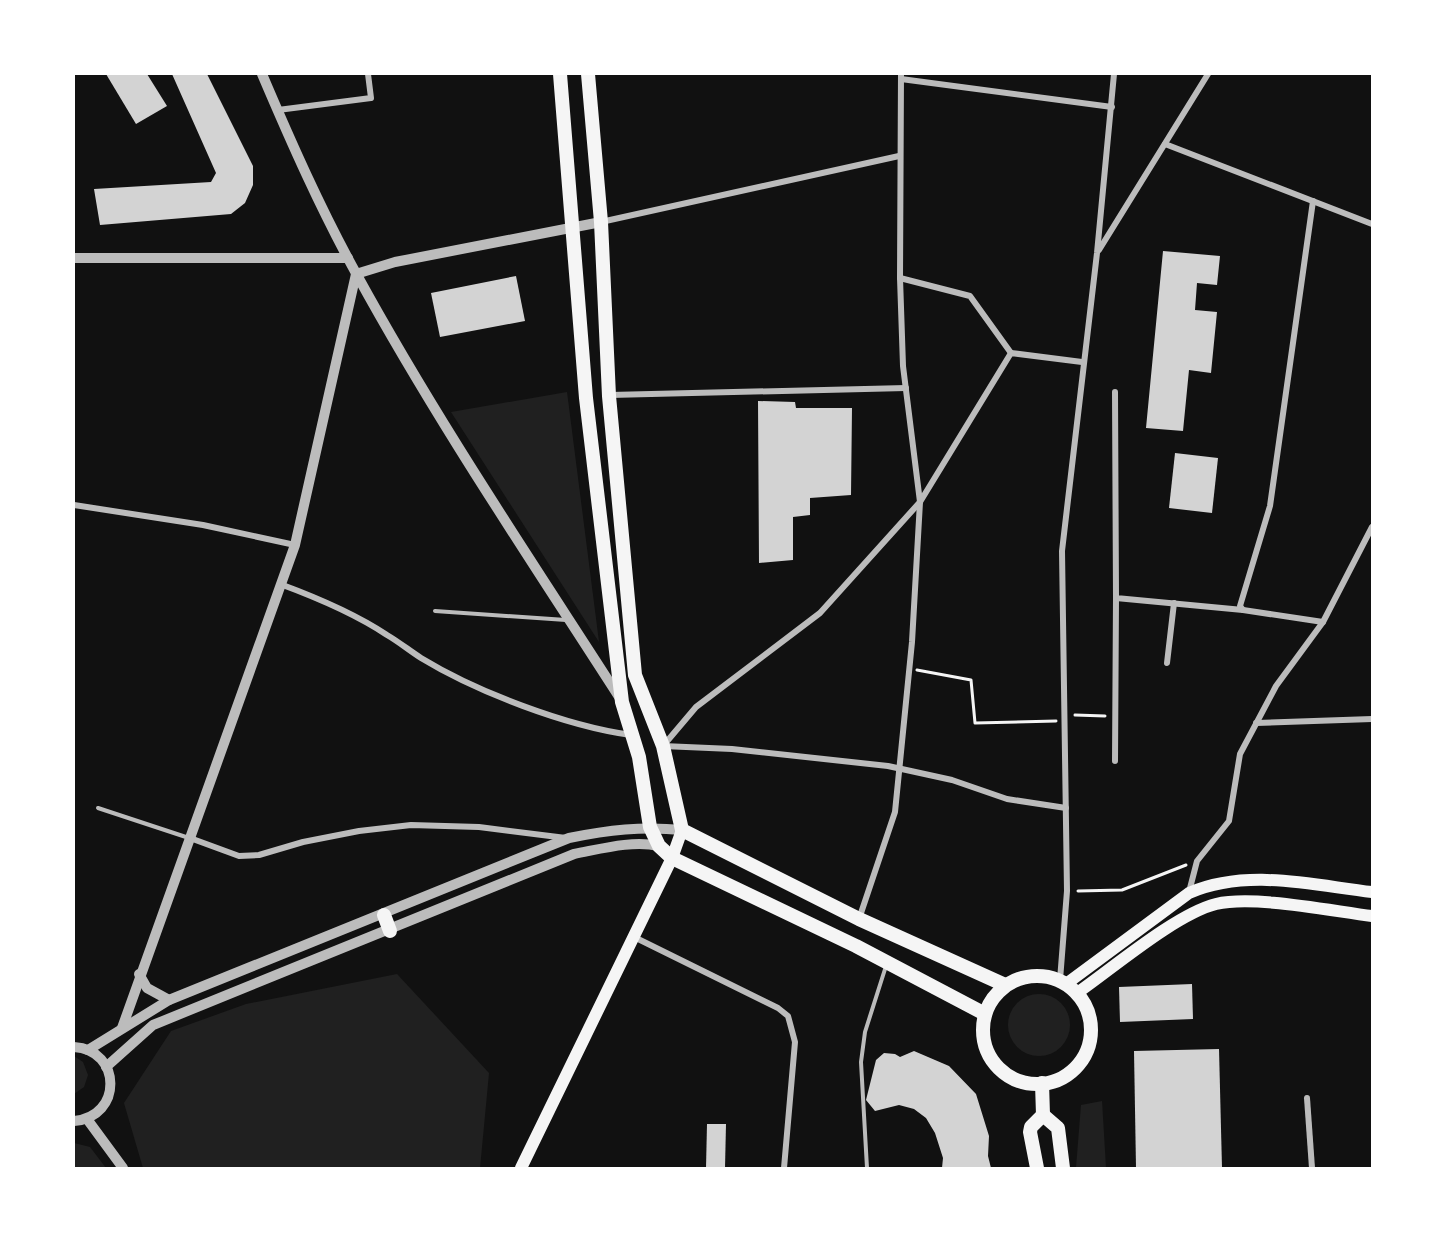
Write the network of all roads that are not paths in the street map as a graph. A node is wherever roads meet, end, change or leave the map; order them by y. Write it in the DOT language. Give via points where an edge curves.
graph roads {
  1 [pos="262,74"];
  2 [pos="368,74"];
  3 [pos="560,74"];
  4 [pos="588,74"];
  5 [pos="1114,74"];
  6 [pos="1208,74"];
  7 [pos="901,76"];
  8 [pos="1112,107"];
  9 [pos="278,110"];
  10 [pos="1165,144"];
  11 [pos="899,156"];
  12 [pos="1313,201"];
  13 [pos="600,222"];
  14 [pos="1372,224"];
  15 [pos="572,225"];
  16 [pos="1097,253"];
  17 [pos="74,258"];
  18 [pos="348,258"];
  19 [pos="356,274"];
  20 [pos="900,278"];
  21 [pos="1011,353"];
  22 [pos="1082,362"];
  23 [pos="906,388"];
  24 [pos="1115,392"];
  25 [pos="609,396"];
  26 [pos="920,502"];
  27 [pos="74,505"];
  28 [pos="1372,527"];
  29 [pos="295,544"];
  30 [pos="1364,544"];
  31 [pos="1372,549"];
  32 [pos="280,584"];
  33 [pos="1116,598"];
  34 [pos="1174,603"];
  35 [pos="1243,610"];
  36 [pos="435,611"];
  37 [pos="570,620"];
  38 [pos="1323,622"];
  39 [pos="1167,663"];
  40 [pos="622,702"];
  41 [pos="1372,719"];
  42 [pos="1256,723"];
  43 [pos="631,735"];
  44 [pos="663,746"];
  45 [pos="1115,761"];
  46 [pos="900,768"];
  47 [pos="98,807"];
  48 [pos="1065,808"];
  49 [pos="650,827"];
  50 [pos="682,830"];
  51 [pos="190,838"];
  52 [pos="569,838"];
  53 [pos="659,846"];
  54 [pos="672,858"];
  55 [pos="1372,892"];
  56 [pos="1189,893"];
  57 [pos="384,915"];
  58 [pos="1372,916"];
  59 [pos="858,919"];
  60 [pos="390,930"];
  61 [pos="634,936"];
  62 [pos="887,962"];
  63 [pos="139,974"];
  64 [pos="1005,985"];
  65 [pos="1068,986"];
  66 [pos="169,1000"];
  67 [pos="985,1014"];
  68 [pos="122,1028"];
  69 [pos="74,1047"];
  70 [pos="88,1050"];
  71 [pos="106,1067"];
  72 [pos="1042,1083"];
  73 [pos="1307,1098"];
  74 [pos="1043,1115"];
  75 [pos="87,1119"];
  76 [pos="74,1121"];
  77 [pos="123,1168"];
  78 [pos="520,1168"];
  79 [pos="784,1168"];
  80 [pos="867,1168"];
  81 [pos="1037,1168"];
  82 [pos="1063,1168"];
  83 [pos="1312,1168"];
  1 -- 9 [label="street"];
  2 -- 9 [label="street" via="371,98"];
  3 -- 15 [label="main road"];
  4 -- 13 [label="main road"];
  5 -- 8 [label="street"];
  6 -- 10 [label="street"];
  7 -- 8 [label="street"];
  7 -- 11 [label="street"];
  8 -- 16 [label="street"];
  9 -- 18 [label="street"];
  10 -- 12 [label="street"];
  10 -- 16 [label="street"];
  11 -- 13 [label="street"];
  11 -- 20 [label="street"];
  12 -- 14 [label="street"];
  12 -- 35 [label="street" via="1270,506 1240,606"];
  13 -- 15 [label="street"];
  13 -- 25 [label="main road"];
  15 -- 19 [label="street" via="395,262"];
  15 -- 40 [label="main road" via="586,398"];
  16 -- 22 [label="street"];
  17 -- 18 [label="street"];
  18 -- 19 [label="street"];
  19 -- 29 [label="street"];
  19 -- 37 [label="street" via="450,434"];
  20 -- 21 [label="street" via="970,296"];
  20 -- 23 [label="street"];
  21 -- 22 [label="street"];
  21 -- 26 [label="street"];
  22 -- 48 [label="street" via="1062,550"];
  23 -- 25 [label="street"];
  23 -- 26 [label="street"];
  24 -- 33 [label="street"];
  25 -- 44 [label="main road" via="635,675"];
  26 -- 44 [label="street" via="820,613 696,707"];
  26 -- 46 [label="street"];
  27 -- 29 [label="street"];
  28 -- 30 [label="street"];
  29 -- 32 [label="street"];
  30 -- 31 [label="street"];
  30 -- 38 [label="street"];
  32 -- 43 [label="street" via="341,608 422,659 484,690 600,730"];
  32 -- 51 [label="street"];
  33 -- 34 [label="street"];
  33 -- 45 [label="street"];
  34 -- 35 [label="street"];
  34 -- 39 [label="street"];
  35 -- 38 [label="street"];
  36 -- 37 [label="lane"];
  37 -- 40 [label="street"];
  38 -- 42 [label="street" via="1276,686"];
  40 -- 43 [label="main road"];
  41 -- 42 [label="street"];
  42 -- 56 [label="street" via="1238,759 1228,821 1197,861"];
  43 -- 49 [label="main road" via="639,757"];
  44 -- 46 [label="street" via="732,749"];
  44 -- 50 [label="main road"];
  46 -- 48 [label="street" via="952,780 1006,799"];
  46 -- 59 [label="street" via="895,812"];
  47 -- 51 [label="lane"];
  48 -- 65 [label="street"];
  49 -- 50 [label="street"];
  49 -- 52 [label="street" via="611,829"];
  49 -- 53 [label="main road"];
  50 -- 54 [label="main road"];
  50 -- 59 [label="main road"];
  51 -- 52 [label="street" via="239,856 259,855 358,831 411,825 479,826"];
  51 -- 63 [label="street"];
  52 -- 57 [label="street"];
  53 -- 54 [label="main road"];
  53 -- 60 [label="street" via="614,846 574,854"];
  54 -- 61 [label="main road"];
  54 -- 62 [label="main road"];
  55 -- 56 [label="main road" via="1238,879"];
  56 -- 65 [label="main road"];
  57 -- 60 [label="main road"];
  57 -- 66 [label="street"];
  58 -- 65 [label="main road" via="1239,901 1215,904 1188,915"];
  59 -- 64 [label="main road"];
  60 -- 71 [label="street" via="153,1025"];
  61 -- 78 [label="main road"];
  61 -- 79 [label="street" via="788,1016 795,1042"];
  62 -- 67 [label="main road"];
  62 -- 80 [label="lane" via="865,1032 861,1062"];
  63 -- 66 [label="street" via="147,988"];
  63 -- 68 [label="street"];
  64 -- 65 [label="main road" via="1032,976"];
  64 -- 67 [label="main road"];
  65 -- 72 [label="main road" via="1086,1007 1090,1040 1073,1070"];
  66 -- 68 [label="street"];
  67 -- 72 [label="main road" via="984,1041 995,1064 1008,1076 1025,1083"];
  68 -- 70 [label="street"];
  69 -- 70 [label="street"];
  70 -- 71 [label="street"];
  71 -- 75 [label="street" via="110,1078 106,1103"];
  72 -- 74 [label="main road"];
  73 -- 83 [label="street"];
  74 -- 81 [label="main road" via="1030,1132"];
  74 -- 82 [label="main road" via="1058,1128"];
  75 -- 76 [label="street"];
  75 -- 77 [label="street"];
}
